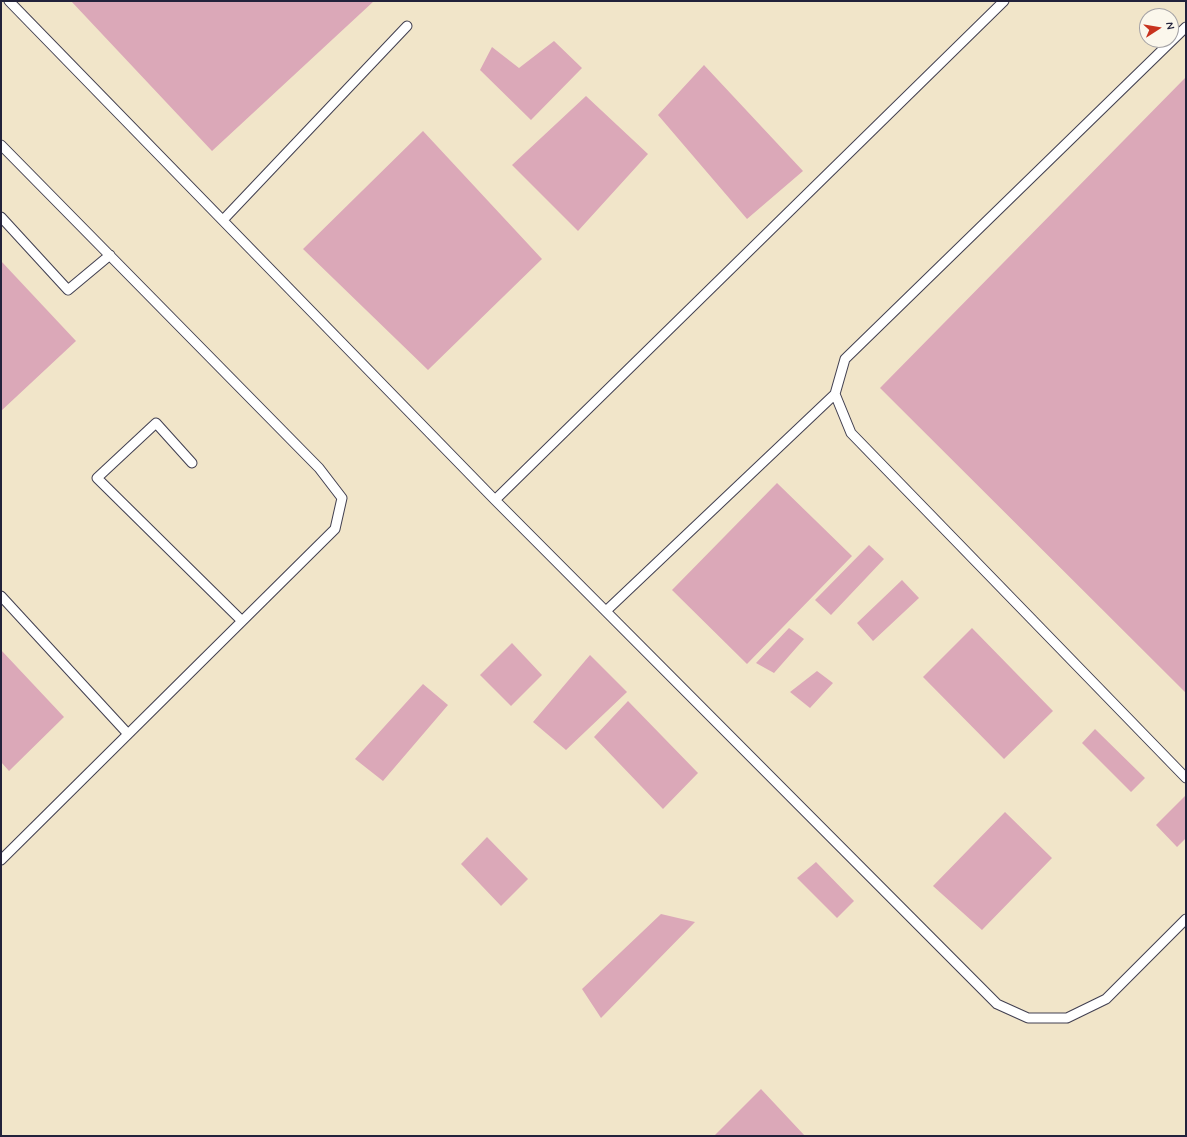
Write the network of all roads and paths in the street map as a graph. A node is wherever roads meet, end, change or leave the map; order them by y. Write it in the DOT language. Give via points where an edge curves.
graph roads {
  1 [pos="9,1"];
  2 [pos="1004,1"];
  3 [pos="407,26"];
  4 [pos="1186,27"];
  5 [pos="2,147"];
  6 [pos="1,217"];
  7 [pos="223,220"];
  8 [pos="110,255"];
  9 [pos="835,394"];
  10 [pos="192,464"];
  11 [pos="495,500"];
  12 [pos="1,596"];
  13 [pos="606,611"];
  14 [pos="242,621"];
  15 [pos="128,734"];
  16 [pos="1186,778"];
  17 [pos="1,860"];
  18 [pos="1186,919"];
  1 -- 7 [label="lane"];
  2 -- 11 [label="lane"];
  3 -- 7 [label="lane"];
  4 -- 9 [label="lane" via="845,359"];
  5 -- 8 [label="lane"];
  6 -- 8 [label="lane" via="68,290"];
  7 -- 11 [label="lane"];
  8 -- 14 [label="lane" via="319,468 342,498 335,529"];
  9 -- 13 [label="lane"];
  9 -- 16 [label="lane" via="851,433"];
  10 -- 14 [label="lane" via="156,423 97,478"];
  11 -- 13 [label="lane"];
  12 -- 15 [label="lane"];
  13 -- 18 [label="lane" via="998,1004 1028,1018 1067,1018 1106,999"];
  14 -- 15 [label="lane"];
  15 -- 17 [label="lane"];
}
